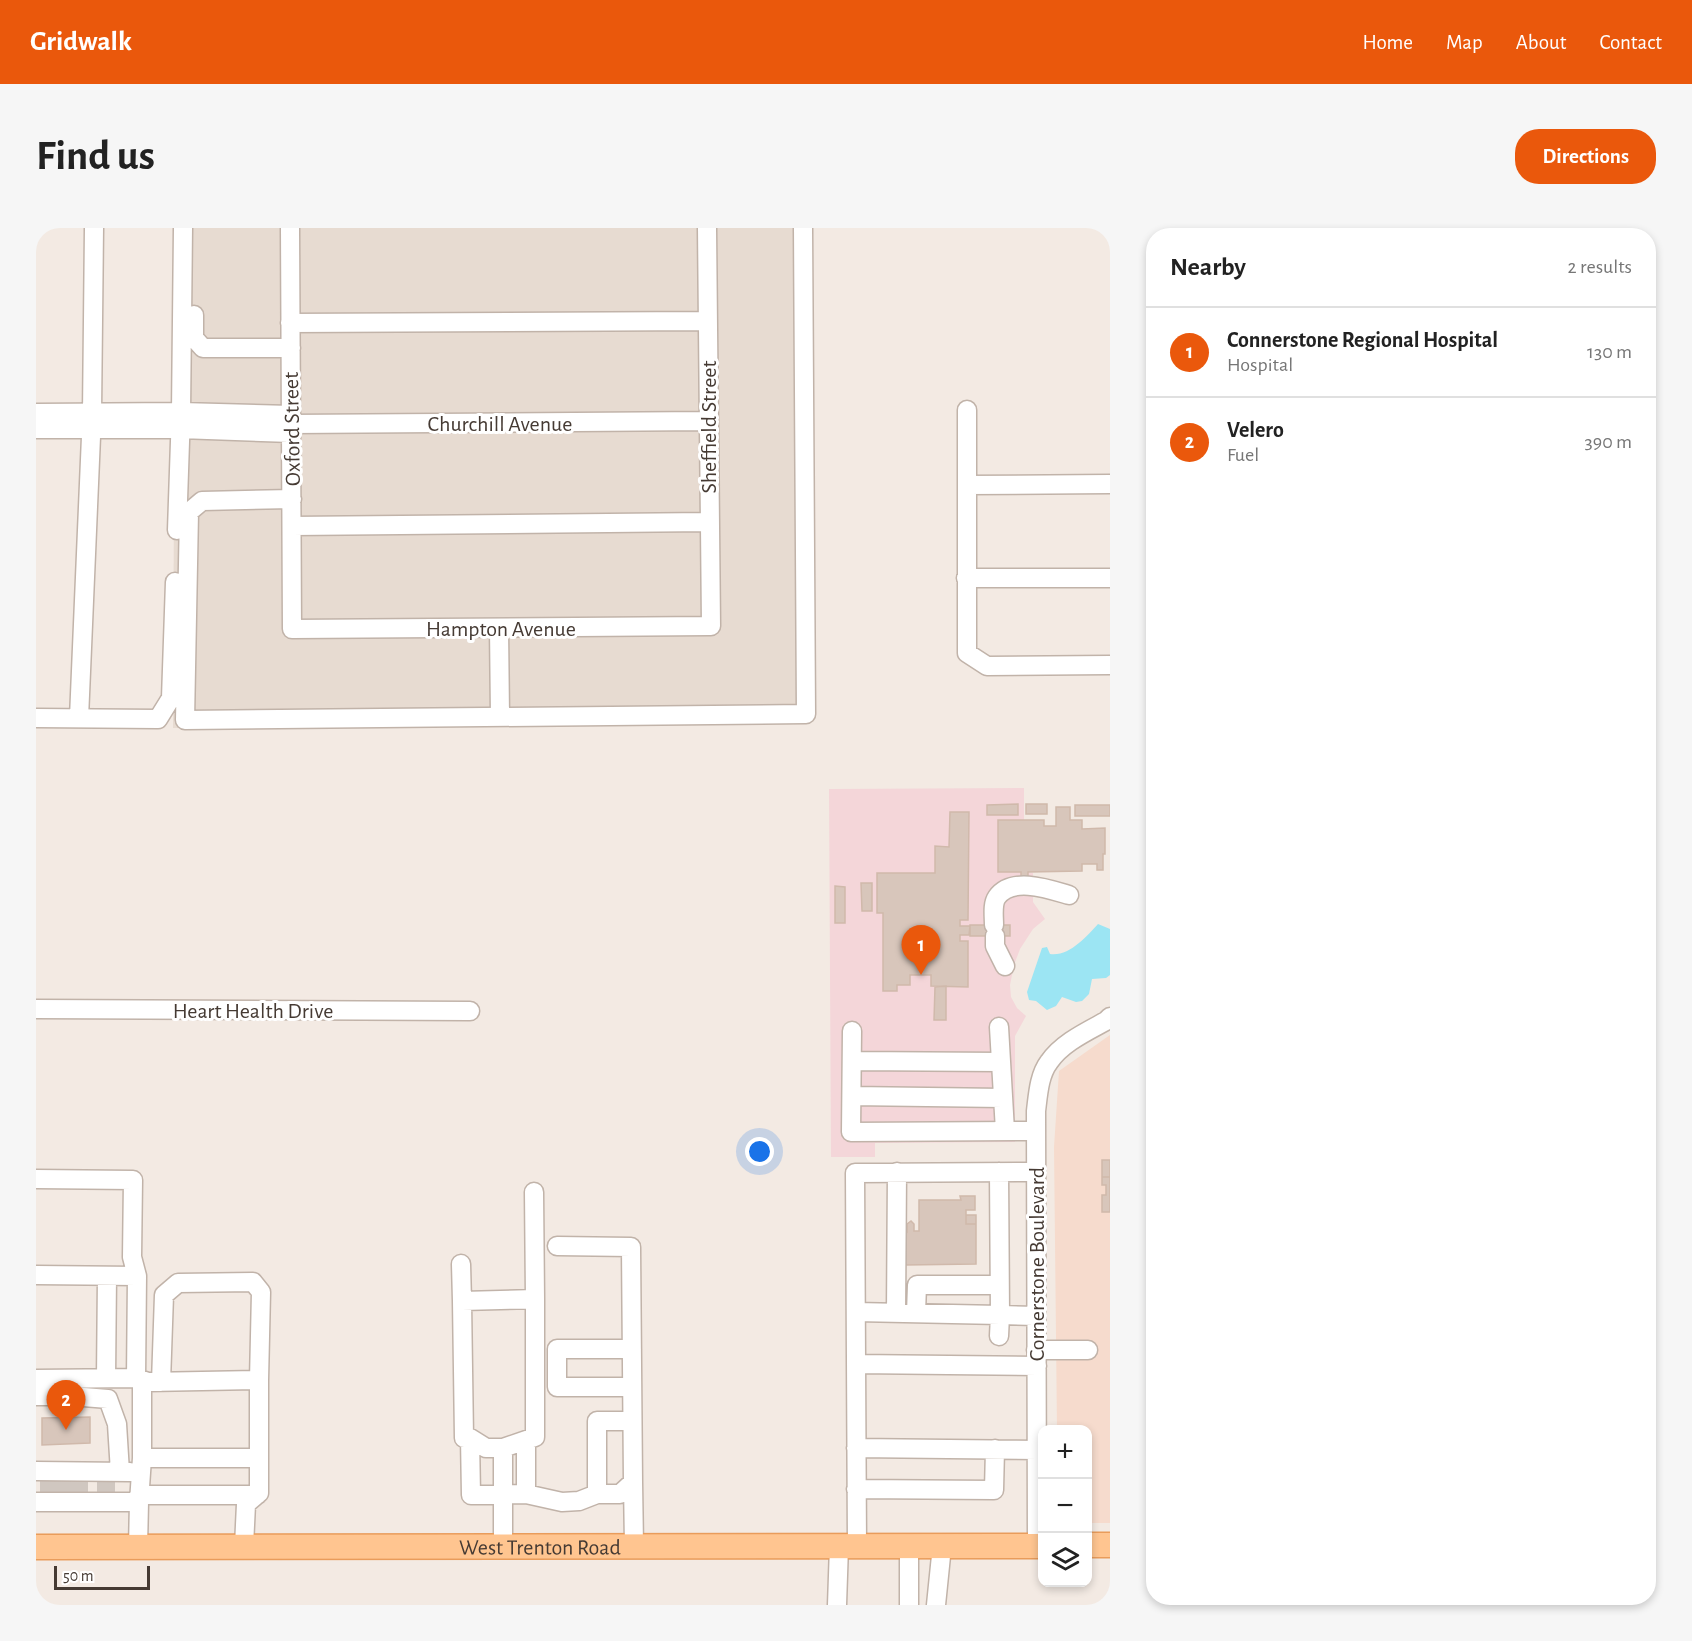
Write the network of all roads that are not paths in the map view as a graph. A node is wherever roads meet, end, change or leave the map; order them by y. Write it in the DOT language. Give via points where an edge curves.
graph roads {
  1 [pos="93,228"];
  2 [pos="183,228"];
  3 [pos="195,228"];
  4 [pos="290,228"];
  5 [pos="707,228"];
  6 [pos="803,228"];
  7 [pos="707,321"];
  8 [pos="290,323"];
  9 [pos="291,348"];
  10 [pos="968,410"];
  11 [pos="36,413"];
  12 [pos="181,420"];
  13 [pos="91,421"];
  14 [pos="708,421"];
  15 [pos="291,424"];
  16 [pos="36,429"];
  17 [pos="1110,484"];
  18 [pos="967,485"];
  19 [pos="292,499"];
  20 [pos="708,522"];
  21 [pos="292,526"];
  22 [pos="966,578"];
  23 [pos="1110,578"];
  24 [pos="711,626"];
  25 [pos="499,628"];
  26 [pos="292,629"];
  27 [pos="1110,665"];
  28 [pos="500,717"];
  29 [pos="36,718"];
  30 [pos="79,718"];
  31 [pos="1069,895"];
  32 [pos="1005,966"];
  33 [pos="36,1009"];
  34 [pos="470,1011"];
  35 [pos="1110,1017"];
  36 [pos="999,1027"];
  37 [pos="852,1031"];
  38 [pos="852,1061"];
  39 [pos="1001,1062"];
  40 [pos="852,1096"];
  41 [pos="1003,1098"];
  42 [pos="1005,1131"];
  43 [pos="1036,1131"];
  44 [pos="999,1172"];
  45 [pos="1036,1172"];
  46 [pos="897,1173"];
  47 [pos="36,1179"];
  48 [pos="534,1192"];
  49 [pos="557,1246"];
  50 [pos="461,1264"];
  51 [pos="36,1275"];
  52 [pos="107,1276"];
  53 [pos="137,1276"];
  54 [pos="999,1285"];
  55 [pos="535,1299"];
  56 [pos="462,1301"];
  57 [pos="856,1312"];
  58 [pos="896,1313"];
  59 [pos="916,1313"];
  60 [pos="1000,1315"];
  61 [pos="1036,1316"];
  62 [pos="136,1336"];
  63 [pos="162,1336"];
  64 [pos="999,1336"];
  65 [pos="632,1349"];
  66 [pos="1089,1350"];
  67 [pos="1036,1358"];
  68 [pos="856,1364"];
  69 [pos="106,1378"];
  70 [pos="36,1379"];
  71 [pos="139,1380"];
  72 [pos="259,1380"];
  73 [pos="161,1382"];
  74 [pos="632,1387"];
  75 [pos="36,1396"];
  76 [pos="632,1421"];
  77 [pos="470,1438"];
  78 [pos="526,1441"];
  79 [pos="856,1448"];
  80 [pos="503,1449"];
  81 [pos="995,1449"];
  82 [pos="1037,1449"];
  83 [pos="259,1458"];
  84 [pos="142,1465"];
  85 [pos="633,1482"];
  86 [pos="77,1486"];
  87 [pos="856,1489"];
  88 [pos="503,1494"];
  89 [pos="526,1494"];
  90 [pos="597,1494"];
  91 [pos="257,1495"];
  92 [pos="139,1499"];
  93 [pos="1040,1533"];
  94 [pos="1092,1545"];
  95 [pos="1110,1545"];
  96 [pos="138,1546"];
  97 [pos="244,1546"];
  98 [pos="503,1546"];
  99 [pos="634,1546"];
  100 [pos="848,1546"];
  101 [pos="909,1546"];
  102 [pos="942,1546"];
  103 [pos="1038,1546"];
  104 [pos="36,1547"];
  105 [pos="837,1605"];
  106 [pos="909,1605"];
  107 [pos="936,1605"];
  1 -- 13 [label="street"];
  2 -- 12 [label="street"];
  3 -- 9 [label="street" via="194,338 203,348"];
  4 -- 8 [label="street, Oxford Street"];
  5 -- 7 [label="street, Sheffield Street"];
  6 -- 28 [label="street" via="806,714"];
  7 -- 8 [label="street"];
  7 -- 14 [label="street, Sheffield Street"];
  8 -- 9 [label="street, Oxford Street"];
  9 -- 15 [label="street, Oxford Street"];
  10 -- 18 [label="street"];
  11 -- 13 [label="street, Churchill Avenue"];
  12 -- 13 [label="street, Churchill Avenue"];
  12 -- 15 [label="street, Churchill Avenue"];
  12 -- 30 [label="street" via="171,698 158,719"];
  13 -- 16 [label="street, Churchill Avenue"];
  13 -- 30 [label="street"];
  14 -- 15 [label="street, Churchill Avenue"];
  14 -- 20 [label="street, Sheffield Street"];
  15 -- 19 [label="street, Oxford Street"];
  17 -- 18 [label="street"];
  18 -- 22 [label="street"];
  19 -- 21 [label="street, Oxford Street"];
  19 -- 28 [label="street" via="202,501 189,512 185,720"];
  20 -- 21 [label="street"];
  20 -- 24 [label="street, Sheffield Street"];
  21 -- 26 [label="street, Oxford Street"];
  22 -- 23 [label="street"];
  22 -- 27 [label="street" via="967,653 987,666"];
  24 -- 25 [label="street, Hampton Avenue"];
  25 -- 26 [label="street, Hampton Avenue"];
  25 -- 28 [label="street"];
  29 -- 30 [label="street"];
  31 -- 32 [label="street" via="1023,886 1007,888 996,898 995,946"];
  33 -- 34 [label="street, Heart Health Drive"];
  35 -- 43 [label="street, Cornerstone Boulevard" via="1072,1040 1048,1062 1039,1086"];
  36 -- 39 [label="street"];
  37 -- 38 [label="street"];
  38 -- 39 [label="street"];
  38 -- 40 [label="street"];
  39 -- 41 [label="street"];
  40 -- 41 [label="street"];
  40 -- 42 [label="street" via="851,1132"];
  41 -- 42 [label="street"];
  42 -- 43 [label="street"];
  43 -- 45 [label="street, Cornerstone Boulevard"];
  44 -- 45 [label="street"];
  44 -- 46 [label="street"];
  44 -- 54 [label="street"];
  45 -- 61 [label="street, Cornerstone Boulevard"];
  46 -- 57 [label="street" via="855,1173"];
  46 -- 58 [label="street"];
  47 -- 53 [label="street" via="133,1180 132,1257"];
  48 -- 55 [label="street"];
  49 -- 65 [label="street" via="631,1247"];
  50 -- 56 [label="street"];
  51 -- 52 [label="street"];
  52 -- 53 [label="street"];
  52 -- 69 [label="street"];
  53 -- 62 [label="street"];
  54 -- 59 [label="street" via="917,1285"];
  54 -- 60 [label="street"];
  55 -- 56 [label="street"];
  55 -- 78 [label="street" via="536,1437"];
  56 -- 77 [label="street" via="464,1438"];
  57 -- 58 [label="street"];
  57 -- 68 [label="street"];
  58 -- 59 [label="street"];
  59 -- 60 [label="street"];
  60 -- 61 [label="street"];
  60 -- 64 [label="street"];
  61 -- 67 [label="street, Cornerstone Boulevard"];
  62 -- 63 [label="street"];
  62 -- 71 [label="street"];
  63 -- 72 [label="street" via="164,1295 178,1283 253,1282 261,1292"];
  63 -- 73 [label="street"];
  65 -- 74 [label="street"];
  65 -- 74 [label="street" via="557,1349 557,1387"];
  66 -- 67 [label="street"];
  67 -- 68 [label="street"];
  67 -- 82 [label="street, Cornerstone Boulevard"];
  68 -- 79 [label="street"];
  69 -- 70 [label="street"];
  69 -- 71 [label="street"];
  71 -- 73 [label="street"];
  71 -- 84 [label="street"];
  72 -- 73 [label="street"];
  72 -- 83 [label="street"];
  74 -- 76 [label="street"];
  75 -- 86 [label="street" via="108,1398 117,1424"];
  76 -- 85 [label="street"];
  76 -- 90 [label="street" via="597,1421"];
  77 -- 80 [label="street" via="486,1448"];
  77 -- 88 [label="street" via="471,1495"];
  78 -- 80 [label="street"];
  78 -- 89 [label="street"];
  79 -- 81 [label="street"];
  79 -- 87 [label="street"];
  80 -- 88 [label="street"];
  81 -- 82 [label="street"];
  81 -- 87 [label="street" via="994,1490"];
  82 -- 93 [label="street, Cornerstone Boulevard"];
  83 -- 84 [label="street"];
  83 -- 91 [label="street"];
  84 -- 86 [label="street"];
  84 -- 92 [label="street"];
  85 -- 90 [label="street" via="620,1494"];
  85 -- 99 [label="street"];
  86 -- 92 [label="street"];
  87 -- 100 [label="street"];
  88 -- 89 [label="street"];
  88 -- 98 [label="street"];
  89 -- 90 [label="street" via="562,1502"];
  91 -- 92 [label="street"];
  91 -- 97 [label="street" via="246,1504"];
  92 -- 96 [label="street"];
  94 -- 95 [label="main road"];
  96 -- 97 [label="main road, West Trenton Road"];
  96 -- 104 [label="main road, West Trenton Road"];
  97 -- 98 [label="main road, West Trenton Road"];
  98 -- 99 [label="main road, West Trenton Road"];
  99 -- 100 [label="main road, West Trenton Road"];
  100 -- 101 [label="main road, West Trenton Road"];
  100 -- 105 [label="street"];
  101 -- 102 [label="main road, West Trenton Road"];
  101 -- 106 [label="street"];
  102 -- 103 [label="main road, West Trenton Road"];
  102 -- 107 [label="street"];
}
